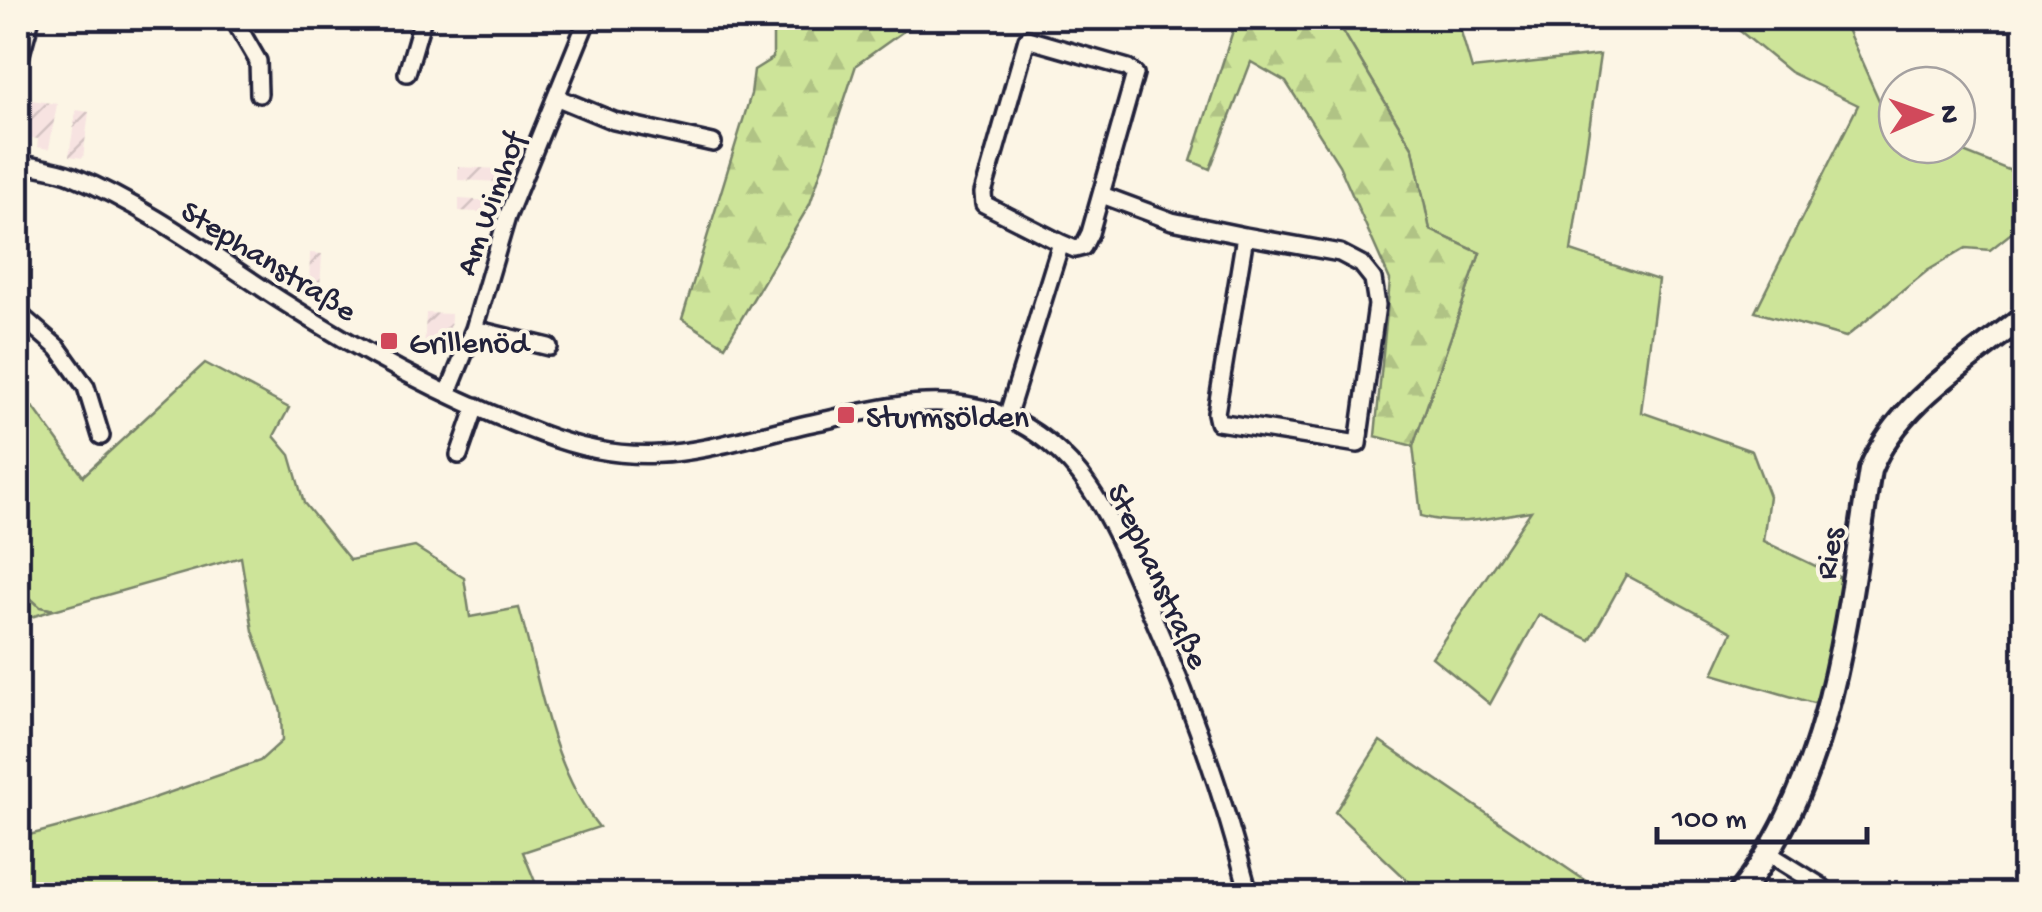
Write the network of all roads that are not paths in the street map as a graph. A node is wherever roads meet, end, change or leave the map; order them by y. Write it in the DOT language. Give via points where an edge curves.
graph roads {
  1 [pos="31,18"];
  2 [pos="232,18"];
  3 [pos="423,18"];
  4 [pos="588,18"];
  5 [pos="18,66"];
  6 [pos="407,73"];
  7 [pos="259,94"];
  8 [pos="558,98"];
  9 [pos="712,143"];
  10 [pos="18,163"];
  11 [pos="1102,194"];
  12 [pos="1245,236"];
  13 [pos="1061,244"];
  14 [pos="18,313"];
  15 [pos="2024,316"];
  16 [pos="474,330"];
  17 [pos="549,347"];
  18 [pos="448,393"];
  19 [pos="476,406"];
  20 [pos="1006,417"];
  21 [pos="101,436"];
  22 [pos="459,456"];
  23 [pos="1768,853"];
  24 [pos="1249,894"];
  25 [pos="1739,894"];
  26 [pos="1829,894"];
  1 -- 5 [label="street"];
  2 -- 7 [label="street" via="258,61"];
  3 -- 6 [label="street"];
  4 -- 8 [label="street, Am Wimhof"];
  8 -- 9 [label="street" via="614,122"];
  8 -- 16 [label="street, Am Wimhof" via="507,217"];
  10 -- 18 [label="street, Stephanstraße" via="71,175 195,240 356,345"];
  11 -- 12 [label="street" via="1172,222"];
  11 -- 13 [label="street" via="1083,247"];
  11 -- 13 [label="street" via="1134,74 1027,39 984,204"];
  12 -- 12 [label="street" via="1218,422 1358,444 1377,305 1373,278 1340,253"];
  13 -- 20 [label="street"];
  14 -- 21 [label="street" via="58,348 86,387"];
  15 -- 23 [label="street, Ries" via="1910,410 1877,452 1837,670 1807,770"];
  16 -- 17 [label="street"];
  16 -- 18 [label="street, Am Wimhof"];
  18 -- 19 [label="street, Stephanstraße"];
  19 -- 20 [label="street, Stephanstraße" via="568,444 631,456 713,448 917,402 948,402"];
  19 -- 22 [label="street"];
  20 -- 24 [label="street, Stephanstraße" via="1061,454 1112,528 1198,727"];
  23 -- 25 [label="street, Ries"];
  23 -- 26 [label="street"];
}
